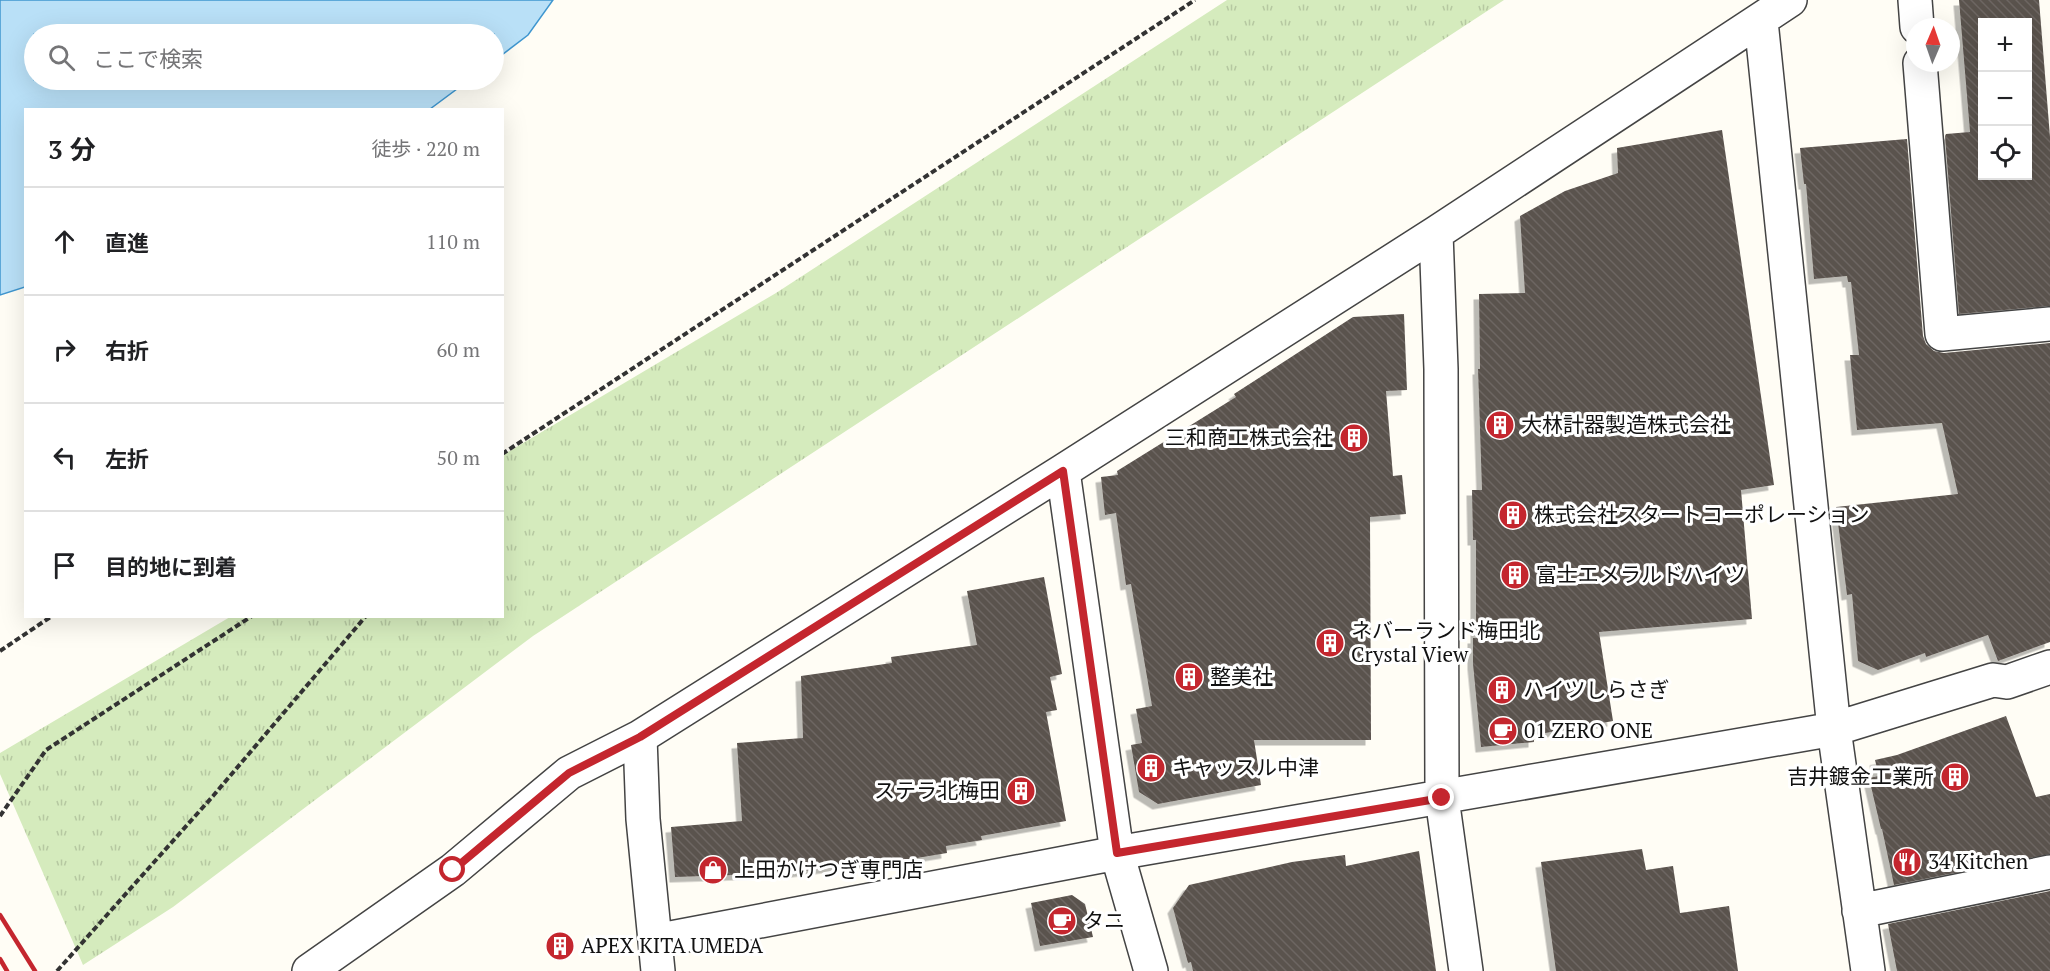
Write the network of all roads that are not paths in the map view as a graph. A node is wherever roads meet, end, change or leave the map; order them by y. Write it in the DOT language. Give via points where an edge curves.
graph roads {
  1 [pos="1790,0"];
  2 [pos="1915,0"];
  3 [pos="1916,18"];
  4 [pos="1761,21"];
  5 [pos="1921,72"];
  6 [pos="1436,233"];
  7 [pos="2050,324"];
  8 [pos="1063,471"];
  9 [pos="2050,667"];
  10 [pos="1834,729"];
  11 [pos="640,737"];
  12 [pos="1442,798"];
  13 [pos="1117,853"];
  14 [pos="2050,872"];
  15 [pos="1859,911"];
  16 [pos="656,956"];
  17 [pos="309,971"];
  18 [pos="1152,971"];
  19 [pos="1466,971"];
  20 [pos="1868,971"];
  1 -- 4 [label="street"];
  2 -- 3 [label="street"];
  4 -- 6 [label="street"];
  4 -- 10 [label="street"];
  5 -- 7 [label="street" via="1942,334"];
  6 -- 8 [label="street"];
  6 -- 12 [label="street" via="1441,381"];
  8 -- 11 [label="street"];
  8 -- 13 [label="street"];
  9 -- 10 [label="street" via="2007,682 1993,680"];
  10 -- 12 [label="street"];
  10 -- 15 [label="street"];
  11 -- 16 [label="street"];
  11 -- 17 [label="street" via="569,773 453,870"];
  12 -- 13 [label="street"];
  12 -- 19 [label="street"];
  13 -- 16 [label="street"];
  13 -- 18 [label="street"];
  14 -- 15 [label="street"];
  15 -- 20 [label="street"];
}
